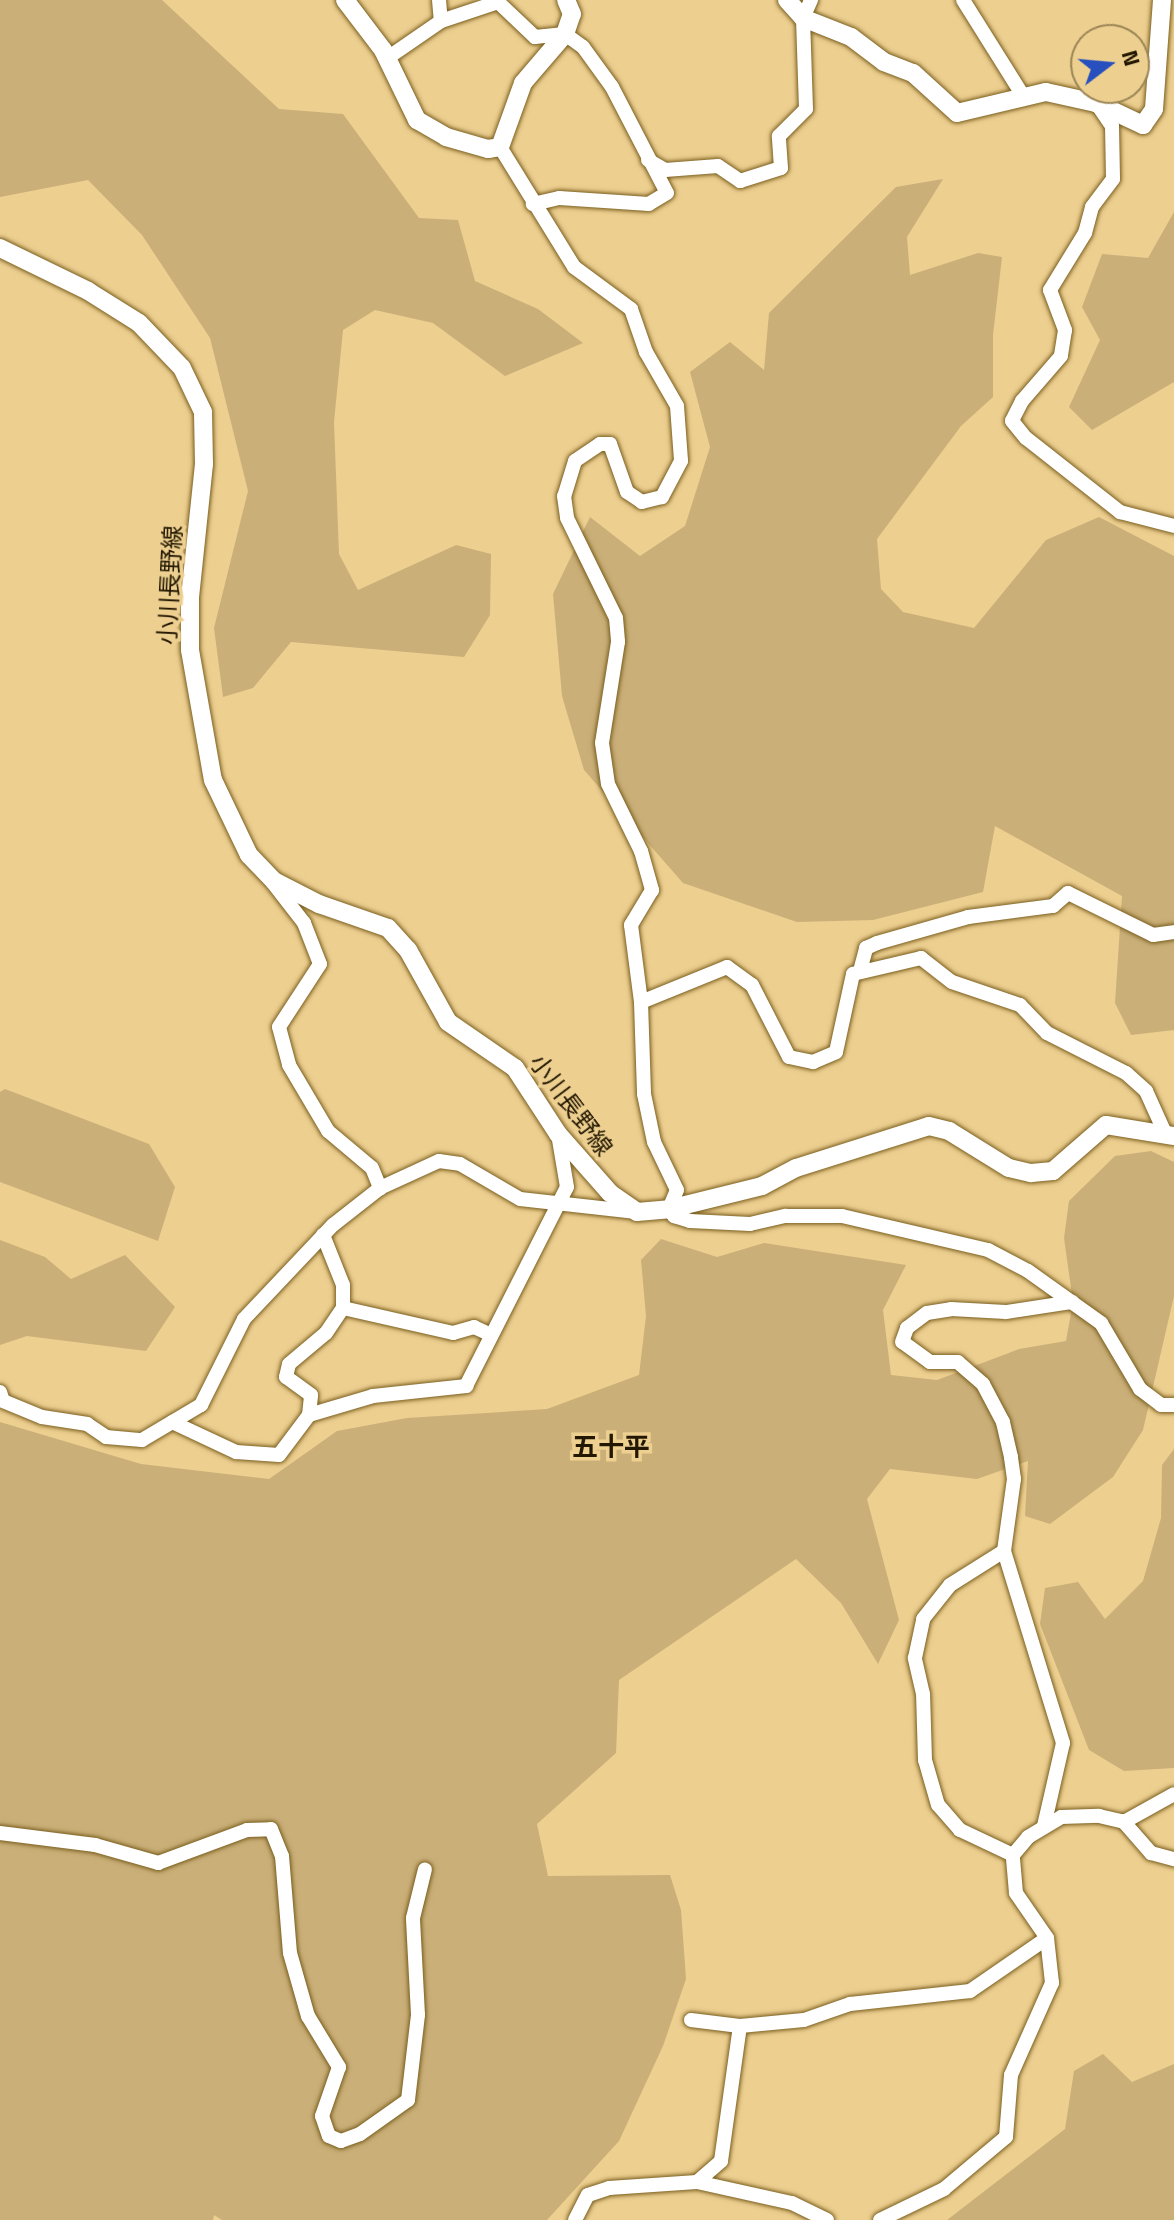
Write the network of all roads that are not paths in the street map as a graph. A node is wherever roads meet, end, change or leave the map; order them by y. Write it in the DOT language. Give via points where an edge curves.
graph roads {
  1 [pos="345,0"];
  2 [pos="439,0"];
  3 [pos="566,0"];
  4 [pos="787,0"];
  5 [pos="811,0"];
  6 [pos="963,0"];
  7 [pos="1162,0"];
  8 [pos="803,18"];
  9 [pos="441,21"];
  10 [pos="565,34"];
  11 [pos="386,59"];
  12 [pos="1022,94"];
  13 [pos="1070,97"];
  14 [pos="1097,104"];
  15 [pos="1098,104"];
  16 [pos="500,147"];
  17 [pos="647,160"];
  18 [pos="533,204"];
  19 [pos="0,248"];
  20 [pos="1174,526"];
  21 [pos="274,881"];
  22 [pos="1174,932"];
  23 [pos="860,971"];
  24 [pos="641,1002"];
  25 [pos="558,1134"];
  26 [pos="1170,1135"];
  27 [pos="380,1188"];
  28 [pos="561,1202"];
  29 [pos="669,1209"];
  30 [pos="637,1212"];
  31 [pos="323,1235"];
  32 [pos="1073,1302"];
  33 [pos="343,1308"];
  34 [pos="491,1335"];
  35 [pos="0,1392"];
  36 [pos="1174,1405"];
  37 [pos="309,1415"];
  38 [pos="172,1422"];
  39 [pos="1004,1551"];
  40 [pos="1174,1794"];
  41 [pos="1123,1821"];
  42 [pos="1044,1826"];
  43 [pos="0,1833"];
  44 [pos="1013,1855"];
  45 [pos="1174,1859"];
  46 [pos="425,1869"];
  47 [pos="1047,1938"];
  48 [pos="691,2020"];
  49 [pos="740,2026"];
  50 [pos="697,2182"];
  51 [pos="575,2220"];
  52 [pos="827,2220"];
  53 [pos="880,2220"];
  1 -- 11 [label="main road"];
  2 -- 9 [label="street"];
  3 -- 10 [label="main road" via="572,14"];
  4 -- 8 [label="main road"];
  5 -- 8 [label="street"];
  6 -- 12 [label="street"];
  7 -- 15 [label="main road" via="1150,121 1129,123"];
  8 -- 12 [label="main road" via="913,73 957,113"];
  8 -- 17 [label="street" via="806,109 779,136 783,161 775,174 740,181 718,166 665,170"];
  9 -- 10 [label="street" via="498,2 535,37"];
  9 -- 11 [label="street"];
  10 -- 16 [label="main road" via="523,83"];
  10 -- 17 [label="street" via="583,47 612,87"];
  11 -- 16 [label="main road" via="407,108 427,128 465,144"];
  12 -- 13 [label="main road"];
  14 -- 20 [label="street" via="1112,126 1113,179 1092,207 1085,233 1050,290 1065,330 1061,356 1022,401 1012,421 1120,512"];
  16 -- 18 [label="street"];
  17 -- 18 [label="street" via="667,193 649,204 559,198"];
  18 -- 24 [label="street" via="574,267 631,309 646,352 673,395 680,428 678,472 662,497 642,502 627,492 610,444 600,444 575,461 564,496 567,518 616,618 618,642 602,743 608,784 641,851 652,890 631,925"];
  19 -- 21 [label="main road, 小川長野線" via="139,323 182,368 203,412 204,464 190,598 195,701 228,821 249,855"];
  21 -- 25 [label="main road, 小川長野線" via="319,904 388,928 408,950 448,1022 515,1068"];
  21 -- 27 [label="street" via="271,885 304,923 320,964 279,1027 289,1065 328,1131 372,1168"];
  22 -- 23 [label="street" via="1153,935 1068,893 1053,906 968,917 877,943 866,948"];
  23 -- 24 [label="street" via="849,983 836,1052 813,1062 789,1057 752,985 727,967"];
  23 -- 26 [label="street" via="921,958 952,982 1020,1005 1047,1033 1139,1082"];
  24 -- 29 [label="street" via="644,1094 654,1142 677,1190"];
  25 -- 28 [label="street" via="567,1187"];
  25 -- 30 [label="main road, 小川長野線" via="610,1193"];
  26 -- 29 [label="main road" via="1106,1125 1053,1171 1031,1173 1009,1168 949,1131 929,1126 796,1168 762,1186"];
  27 -- 28 [label="street" via="439,1161 460,1164 520,1199"];
  27 -- 31 [label="street"];
  28 -- 30 [label="street"];
  28 -- 34 [label="street"];
  29 -- 30 [label="main road"];
  29 -- 32 [label="street" via="690,1221 750,1224 786,1216 842,1216 948,1239 1015,1264"];
  31 -- 33 [label="street" via="343,1285"];
  31 -- 38 [label="street" via="244,1319 201,1405"];
  32 -- 36 [label="street" via="1110,1334 1146,1395 1161,1405"];
  32 -- 39 [label="street" via="1006,1312 927,1313 907,1328 902,1342 930,1362 958,1362 992,1394 1014,1479"];
  33 -- 34 [label="street" via="453,1333 474,1327"];
  33 -- 37 [label="street" via="326,1333 289,1364 286,1377 311,1395"];
  34 -- 37 [label="street" via="466,1386 373,1396"];
  35 -- 38 [label="street" via="3,1401 42,1417 87,1424 106,1437 142,1440"];
  37 -- 38 [label="street" via="279,1455 236,1452"];
  39 -- 42 [label="street" via="1063,1743"];
  39 -- 44 [label="street" via="950,1585 923,1619 915,1658 923,1694 925,1760 938,1805 960,1830"];
  40 -- 41 [label="street"];
  41 -- 42 [label="street" via="1075,1814"];
  41 -- 45 [label="street" via="1151,1853"];
  42 -- 44 [label="street"];
  43 -- 46 [label="street" via="95,1845 158,1863 247,1830 271,1829 280,1843 290,1953 308,2016 339,2067 322,2116 329,2136 341,2141 408,2100 418,2015 413,1918"];
  44 -- 47 [label="street" via="1016,1893"];
  47 -- 49 [label="street" via="970,1991 850,2004 804,2020"];
  47 -- 53 [label="street" via="1052,1983 1011,2075 1006,2137 944,2189"];
  48 -- 49 [label="street"];
  49 -- 50 [label="street" via="721,2161"];
  50 -- 51 [label="street" via="609,2188 588,2195"];
  50 -- 52 [label="street" via="780,2199"];
}
